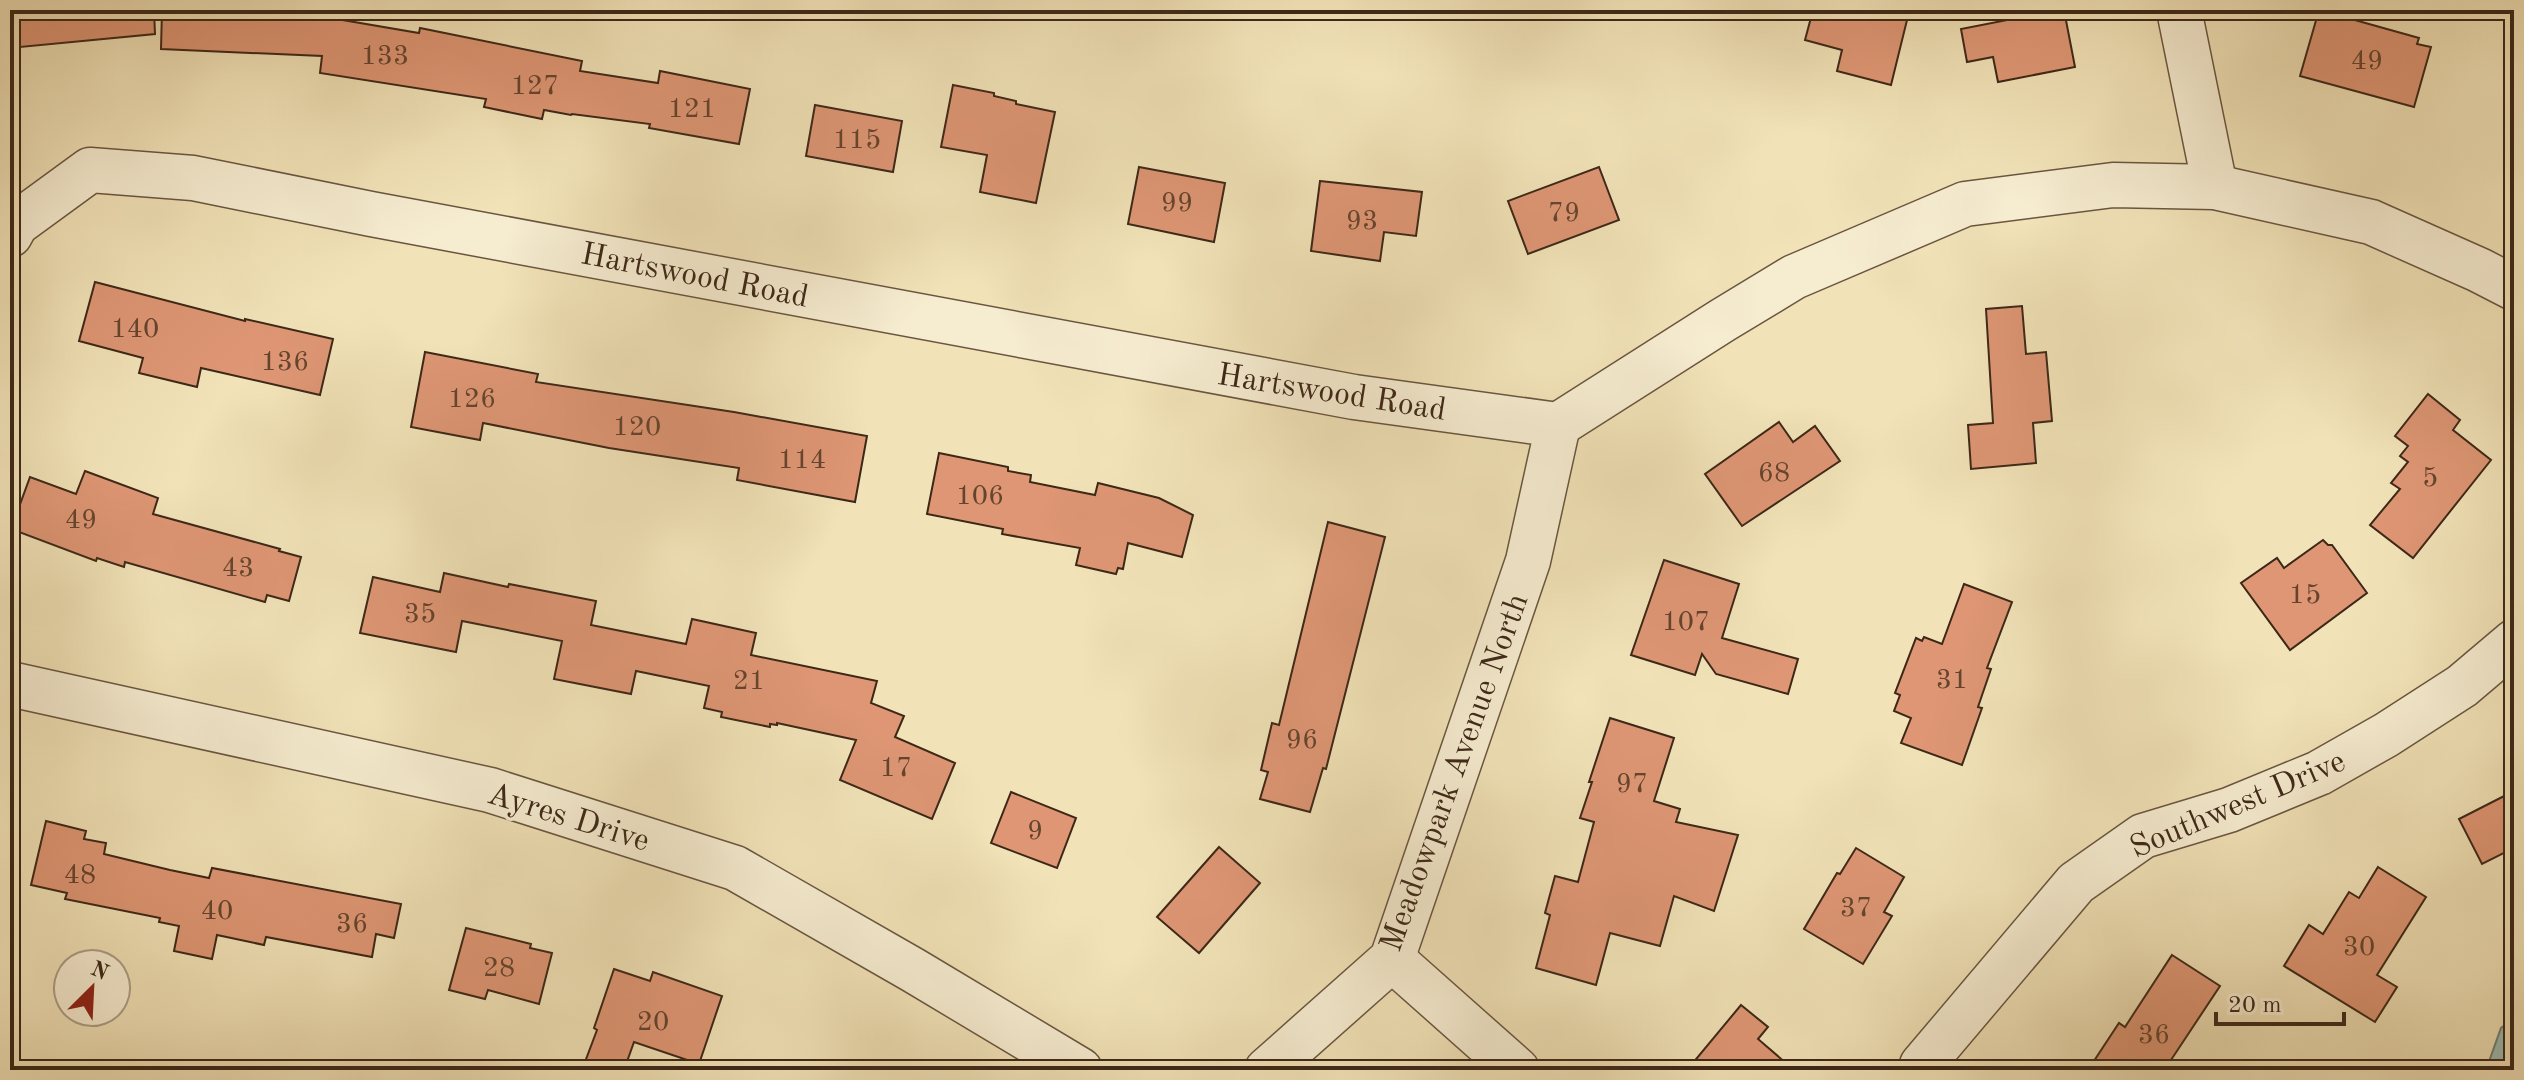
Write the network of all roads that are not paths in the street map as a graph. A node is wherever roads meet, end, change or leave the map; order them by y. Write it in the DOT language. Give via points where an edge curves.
graph roads {
  1 [pos="2179,10"];
  2 [pos="2215,187"];
  3 [pos="10,235"];
  4 [pos="2514,288"];
  5 [pos="1558,425"];
  6 [pos="2514,642"];
  7 [pos="10,684"];
  8 [pos="1392,959"];
  9 [pos="1922,1065"];
  10 [pos="1080,1070"];
  11 [pos="1267,1070"];
  12 [pos="1517,1070"];
  1 -- 2 [label="street"];
  2 -- 4 [label="street" via="2371,222"];
  2 -- 5 [label="street" via="2113,185 1965,204 1794,277"];
  3 -- 5 [label="street, Hartswood Road" via="16,224 90,170 193,178 1338,394"];
  5 -- 8 [label="street, Meadowpark Avenue North" via="1528,561"];
  6 -- 9 [label="street, Southwest Drive" via="2462,686 2319,773 2229,810 2143,836 2076,883"];
  7 -- 10 [label="street, Ayres Drive" via="490,790 735,868"];
  8 -- 11 [label="street, Meadowpark Avenue North"];
  8 -- 12 [label="street"];
}
